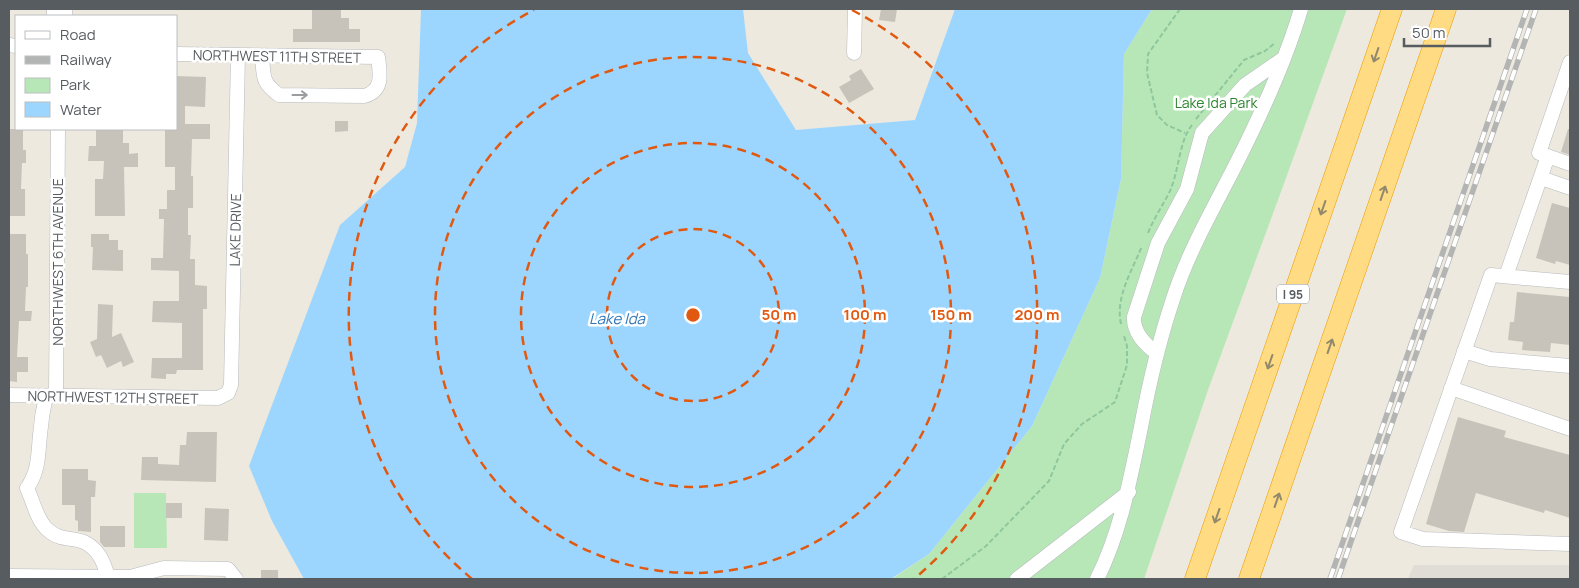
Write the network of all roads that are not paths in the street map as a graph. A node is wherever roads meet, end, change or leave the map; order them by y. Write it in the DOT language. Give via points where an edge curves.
graph roads {
  1 [pos="855,9"];
  2 [pos="1301,9"];
  3 [pos="1392,9"];
  4 [pos="1446,9"];
  5 [pos="854,53"];
  6 [pos="178,54"];
  7 [pos="238,55"];
  8 [pos="262,56"];
  9 [pos="1284,58"];
  10 [pos="1570,62"];
  11 [pos="58,130"];
  12 [pos="1548,156"];
  13 [pos="1570,164"];
  14 [pos="1541,178"];
  15 [pos="1570,188"];
  16 [pos="1506,276"];
  17 [pos="1570,282"];
  18 [pos="1464,351"];
  19 [pos="1157,353"];
  20 [pos="1570,366"];
  21 [pos="1451,388"];
  22 [pos="9,395"];
  23 [pos="51,396"];
  24 [pos="218,398"];
  25 [pos="1570,429"];
  26 [pos="1128,492"];
  27 [pos="1570,544"];
  28 [pos="232,574"];
  29 [pos="9,576"];
  30 [pos="143,576"];
  31 [pos="108,577"];
  32 [pos="1017,579"];
  33 [pos="1097,579"];
  34 [pos="1195,579"];
  35 [pos="1249,579"];
  1 -- 5 [label="street"];
  2 -- 9 [label="street"];
  3 -- 34 [label="highway, I 95, one-way"];
  35 -- 4 [label="highway, one-way"];
  6 -- 7 [label="street, NORTHWEST 11TH STREET"];
  7 -- 8 [label="street, NORTHWEST 11TH STREET"];
  7 -- 24 [label="street, LAKE DRIVE" via="231,385 228,393"];
  8 -- 8 [label="street, NORTHWEST 11TH STREET, one-way" via="264,78 268,87 279,95 371,94 380,78 378,57"];
  9 -- 19 [label="street" via="1189,256"];
  9 -- 19 [label="street" via="1245,85 1202,133 1187,189 1158,243 1134,317 1141,339"];
  10 -- 12 [label="street" via="1539,153"];
  11 -- 23 [label="street, NORTHWEST 6TH AVENUE"];
  12 -- 13 [label="street"];
  12 -- 14 [label="street"];
  14 -- 15 [label="street"];
  14 -- 16 [label="street"];
  16 -- 17 [label="street"];
  16 -- 18 [label="street" via="1490,275"];
  18 -- 20 [label="street" via="1490,359"];
  18 -- 21 [label="street"];
  19 -- 26 [label="street"];
  21 -- 25 [label="street"];
  21 -- 27 [label="street" via="1401,532 1423,539"];
  22 -- 23 [label="street, NORTHWEST 12TH STREET"];
  23 -- 24 [label="street, NORTHWEST 12TH STREET"];
  23 -- 31 [label="street, NORTHWEST 6TH AVENUE" via="42,416 38,464 27,488 47,530 60,538 84,542 95,550 103,560"];
  26 -- 32 [label="street"];
  26 -- 33 [label="street" via="1120,525"];
  28 -- 30 [label="street" via="164,568"];
  29 -- 31 [label="street"];
  30 -- 31 [label="street"];
}
